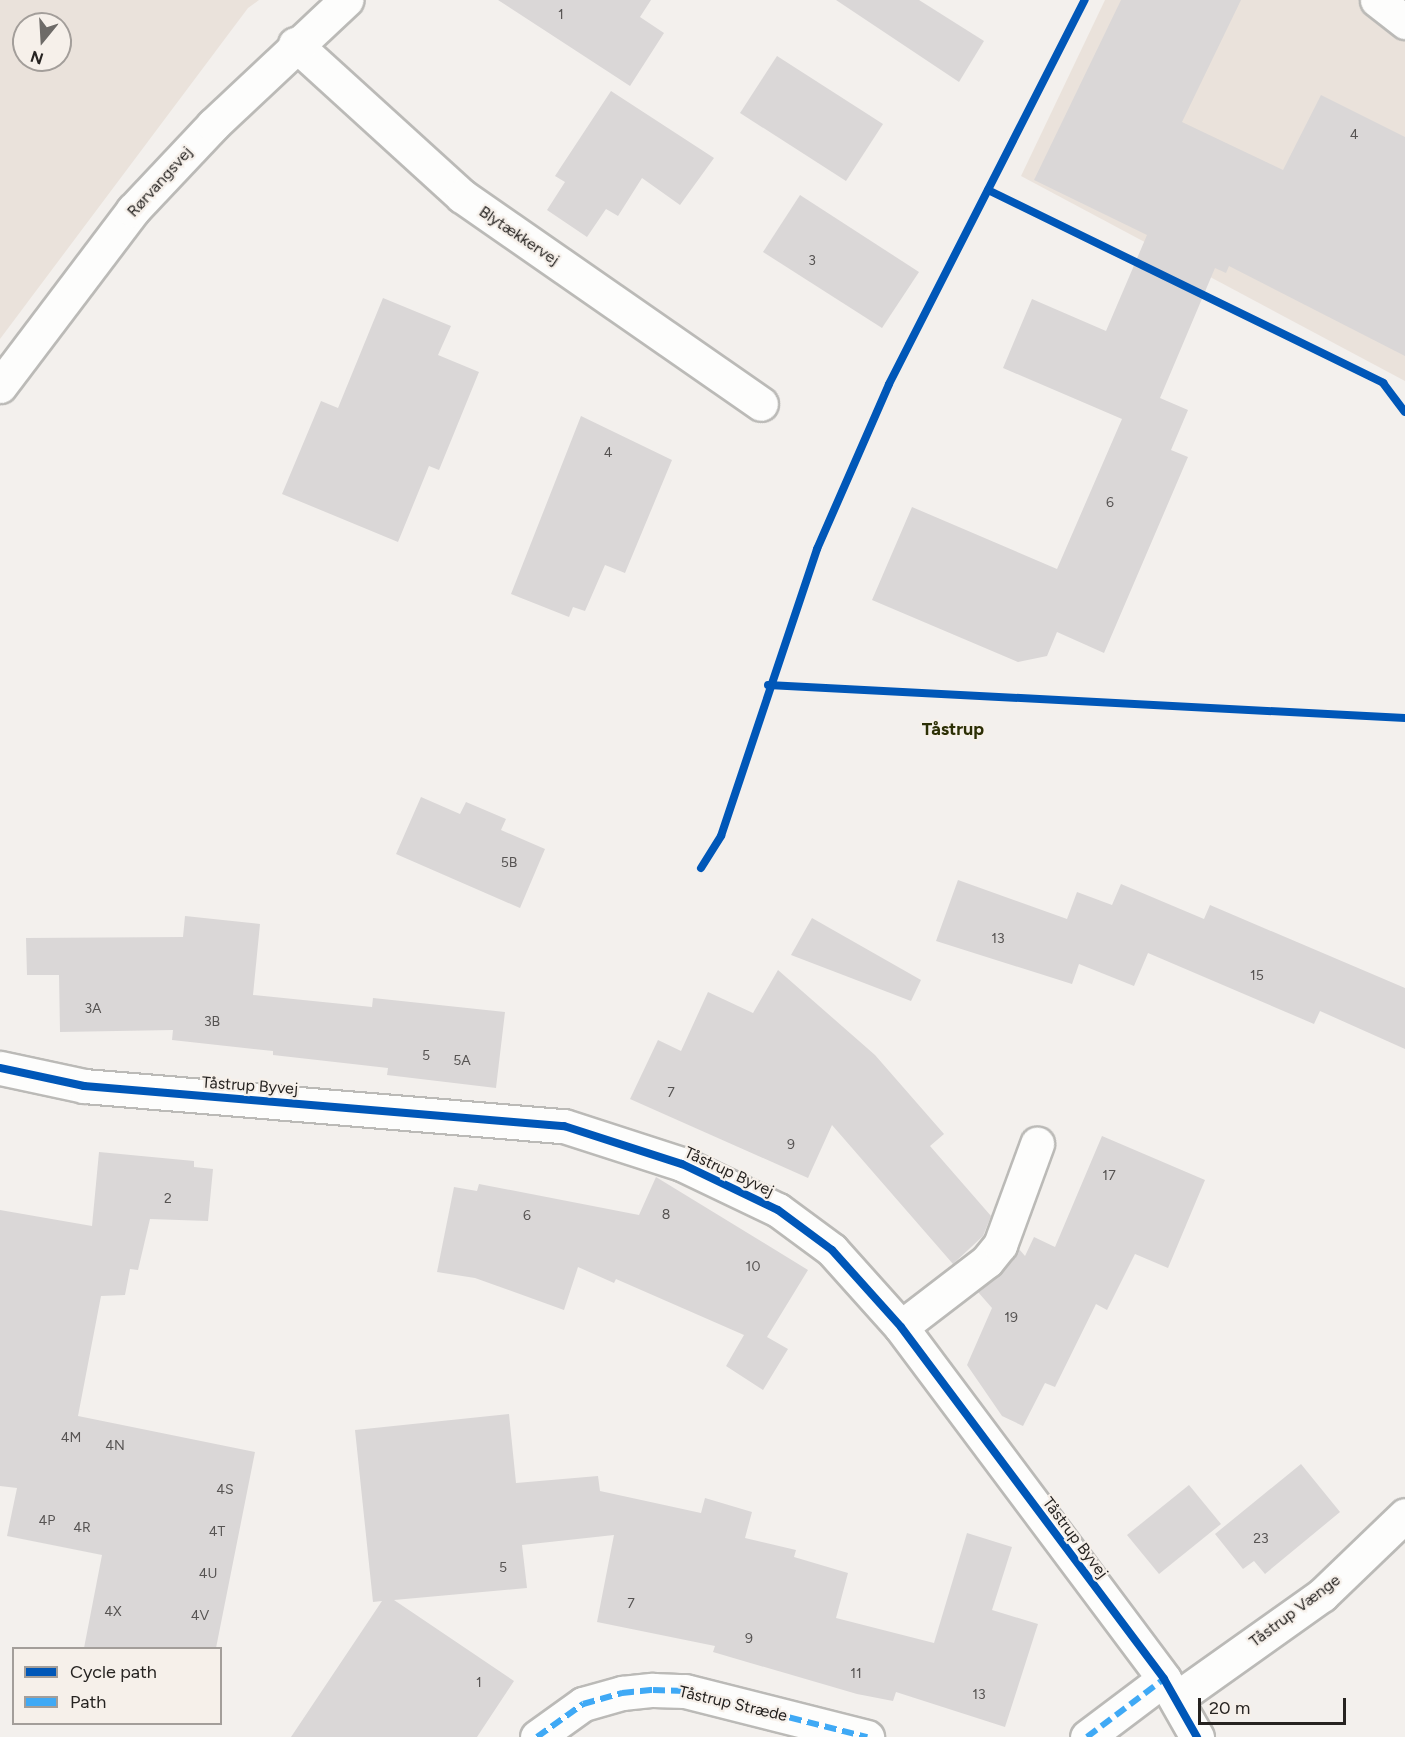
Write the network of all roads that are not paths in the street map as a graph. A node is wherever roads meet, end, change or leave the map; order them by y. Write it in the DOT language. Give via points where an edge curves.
graph roads {
  1 [pos="346,0"];
  2 [pos="1377,0"];
  3 [pos="1405,22"];
  4 [pos="295,44"];
  5 [pos="0,386"];
  6 [pos="761,404"];
  7 [pos="0,1068"];
  8 [pos="1037,1144"];
  9 [pos="901,1327"];
  10 [pos="1405,1515"];
  11 [pos="1170,1689"];
  12 [pos="537,1737"];
  13 [pos="867,1737"];
  14 [pos="1087,1737"];
  15 [pos="1197,1737"];
  1 -- 4 [label="street, Rørvangsvej"];
  2 -- 3 [label="street"];
  4 -- 5 [label="street, Rørvangsvej" via="133,210"];
  4 -- 6 [label="street, Blytækkervej" via="462,196"];
  7 -- 9 [label="street, Tåstrup Byvej" via="84,1086 564,1126 682,1164 778,1210 832,1250"];
  8 -- 9 [label="street" via="1000,1245 987,1261"];
  9 -- 11 [label="street, Tåstrup Byvej"];
  10 -- 11 [label="street, Tåstrup Vænge" via="1322,1595"];
  11 -- 14 [label="street"];
  11 -- 15 [label="street, Tåstrup Byvej"];
  12 -- 13 [label="street, Tåstrup Stræde" via="583,1704 622,1692 653,1690 685,1691"];
}
